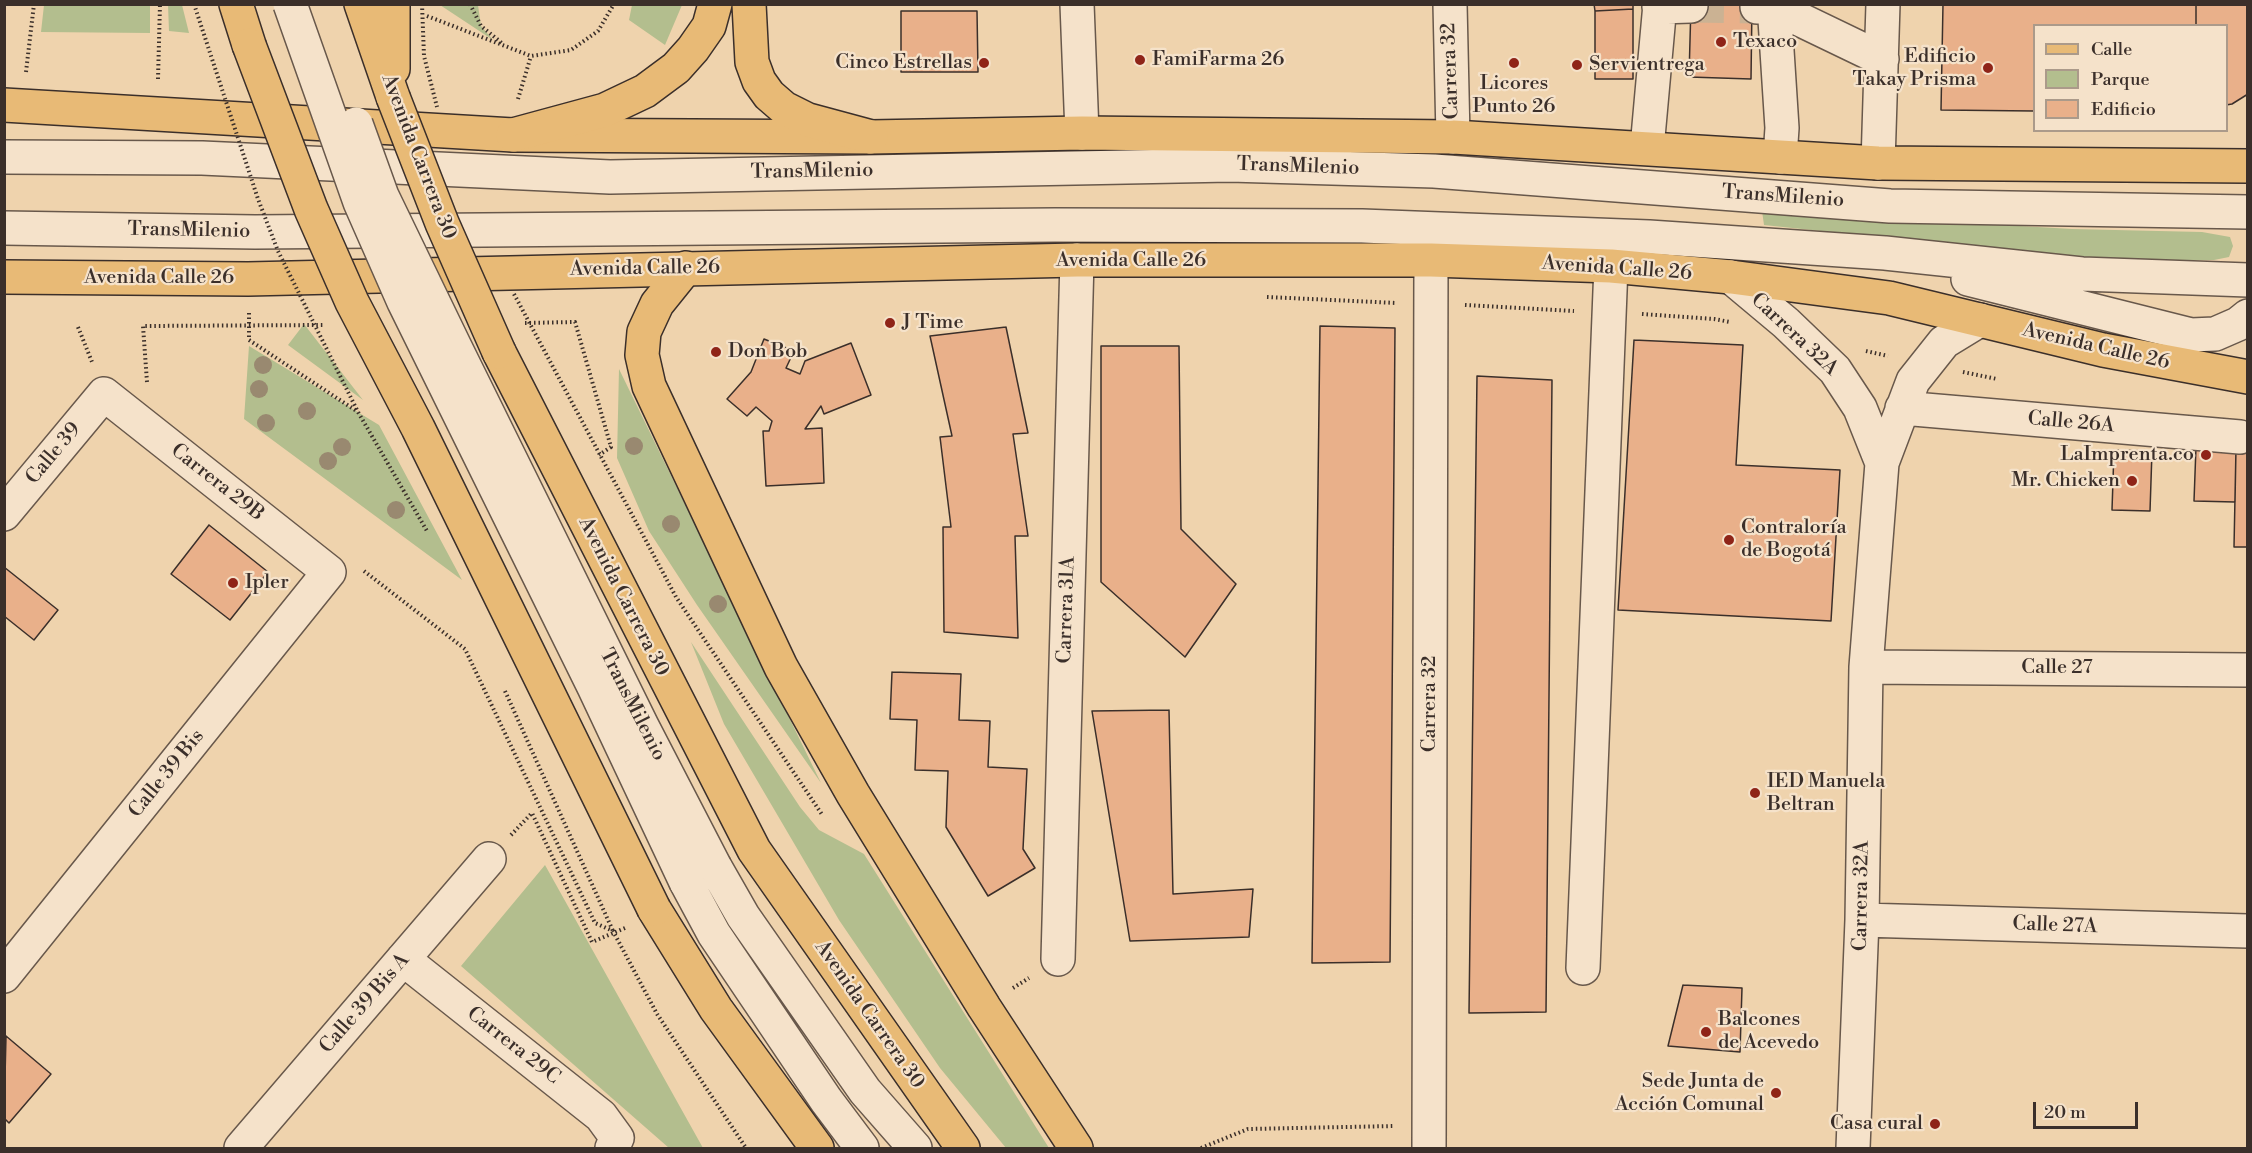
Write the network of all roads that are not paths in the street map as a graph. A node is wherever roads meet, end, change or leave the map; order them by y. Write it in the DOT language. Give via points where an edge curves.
graph roads {
  1 [pos="236,4"];
  2 [pos="290,4"];
  3 [pos="312,4"];
  4 [pos="360,4"];
  5 [pos="716,4"];
  6 [pos="749,4"];
  7 [pos="1077,4"];
  8 [pos="1450,4"];
  9 [pos="1883,4"];
  10 [pos="1670,6"];
  11 [pos="1766,6"];
  12 [pos="402,14"];
  13 [pos="1882,59"];
  14 [pos="393,97"];
  15 [pos="14,105"];
  16 [pos="1082,133"];
  17 [pos="513,135"];
  18 [pos="871,137"];
  19 [pos="1453,137"];
  20 [pos="1647,148"];
  21 [pos="4,157"];
  22 [pos="1780,157"];
  23 [pos="1878,163"];
  24 [pos="2243,163"];
  25 [pos="2240,215"];
  26 [pos="4,228"];
  27 [pos="1852,251"];
  28 [pos="1077,260"];
  29 [pos="1431,260"];
  30 [pos="1611,267"];
  31 [pos="686,268"];
  32 [pos="4,277"];
  33 [pos="1731,278"];
  34 [pos="2247,280"];
  35 [pos="2247,316"];
  36 [pos="1980,320"];
  37 [pos="2247,376"];
  38 [pos="104,394"];
  39 [pos="1902,408"];
  40 [pos="2240,437"];
  41 [pos="1882,463"];
  42 [pos="4,514"];
  43 [pos="329,572"];
  44 [pos="1866,667"];
  45 [pos="2247,670"];
  46 [pos="489,859"];
  47 [pos="1862,920"];
  48 [pos="2247,931"];
  49 [pos="403,959"];
  50 [pos="1058,959"];
  51 [pos="1583,968"];
  52 [pos="4,976"];
  53 [pos="1428,1137"];
  54 [pos="614,1143"];
  55 [pos="241,1149"];
  56 [pos="817,1149"];
  57 [pos="862,1149"];
  58 [pos="915,1149"];
  59 [pos="963,1149"];
  60 [pos="1076,1149"];
  61 [pos="1853,1149"];
  1 -- 56 [label="main road, bridge" via="311,209 352,302 654,909 716,1009"];
  2 -- 57 [label="street, TransMilenio, bridge" via="360,202 400,292 686,882 714,934"];
  3 -- 58 [label="street, TransMilenio, bridge" via="382,196 642,726 716,867 742,916 865,1091"];
  4 -- 14 [label="main road, Avenida Carrera 30"];
  5 -- 17 [label="main road" via="709,26 693,49 676,68 645,91 605,110"];
  6 -- 18 [label="main road" via="752,62 769,95 795,115"];
  7 -- 16 [label="street"];
  8 -- 19 [label="street, Carrera 32"];
  9 -- 13 [label="street"];
  10 -- 20 [label="street"];
  11 -- 13 [label="street"];
  11 -- 22 [label="street" via="1782,128"];
  12 -- 14 [label="main road"];
  13 -- 23 [label="street"];
  14 -- 59 [label="main road, Avenida Carrera 30, bridge" via="442,223 499,352 754,850"];
  15 -- 17 [label="main road"];
  16 -- 18 [label="main road"];
  16 -- 19 [label="main road"];
  17 -- 18 [label="main road"];
  19 -- 20 [label="main road"];
  20 -- 22 [label="main road"];
  21 -- 25 [label="street, TransMilenio" via="202,158 610,177 1230,165 1434,171 1890,206"];
  22 -- 23 [label="main road"];
  23 -- 24 [label="main road"];
  26 -- 27 [label="street, TransMilenio" via="279,232 1350,226 1649,237"];
  27 -- 34 [label="street, TransMilenio" via="2082,274"];
  27 -- 35 [label="street, TransMilenio" via="2191,336 2215,334"];
  28 -- 29 [label="main road, Avenida Calle 26"];
  28 -- 31 [label="main road, Avenida Calle 26"];
  28 -- 50 [label="street, Carrera 31A"];
  29 -- 30 [label="main road, Avenida Calle 26"];
  29 -- 53 [label="street, Carrera 32"];
  30 -- 33 [label="main road, Avenida Calle 26"];
  30 -- 51 [label="street"];
  31 -- 32 [label="main road, Avenida Calle 26" via="248,279"];
  31 -- 60 [label="main road" via="657,304 644,332 642,355 649,386 781,667 853,794"];
  33 -- 36 [label="main road, Avenida Calle 26" via="1889,298"];
  33 -- 41 [label="street, Carrera 32A" via="1835,370 1860,408"];
  36 -- 37 [label="main road, Avenida Calle 26" via="2162,363"];
  36 -- 39 [label="street, Carrera 32A" via="1944,342 1925,363"];
  38 -- 42 [label="street, Calle 39"];
  38 -- 43 [label="street, Carrera 29B"];
  39 -- 40 [label="street, Calle 26A"];
  39 -- 41 [label="street, Carrera 32A"];
  41 -- 44 [label="street, Carrera 32A"];
  43 -- 52 [label="street, Calle 39 Bis"];
  44 -- 45 [label="street, Calle 27"];
  44 -- 47 [label="street, Carrera 32A"];
  46 -- 49 [label="street, Calle 39 Bis A"];
  47 -- 48 [label="street, Calle 27A"];
  47 -- 61 [label="street, Carrera 32A"];
  49 -- 54 [label="street, Carrera 29C" via="601,1116"];
  49 -- 55 [label="street, Calle 39 Bis A"];
}
